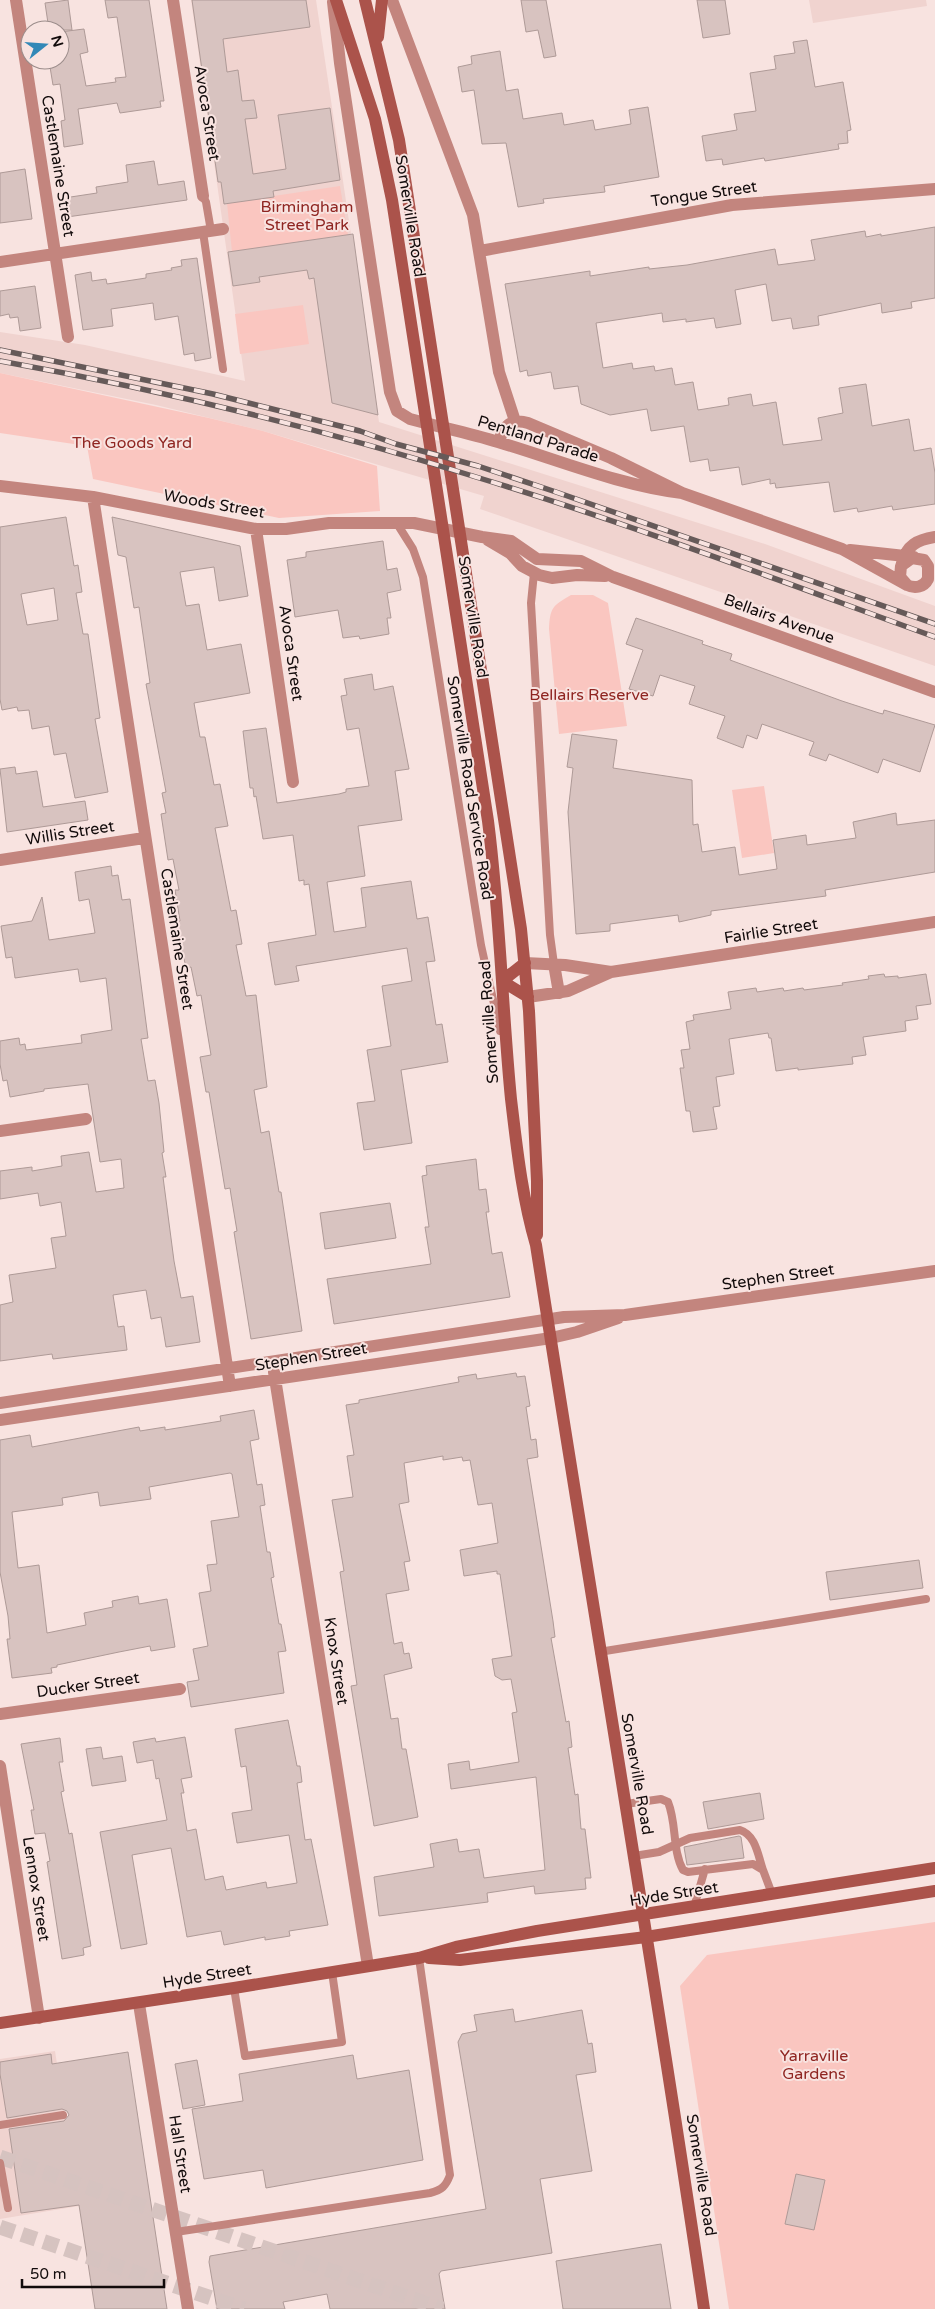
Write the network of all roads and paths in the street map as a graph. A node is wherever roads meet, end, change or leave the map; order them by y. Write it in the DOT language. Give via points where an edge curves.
graph roads {
  1 [pos="16,0"];
  2 [pos="173,0"];
  3 [pos="335,0"];
  4 [pos="365,0"];
  5 [pos="382,0"];
  6 [pos="392,0"];
  7 [pos="378,51"];
  8 [pos="935,189"];
  9 [pos="203,196"];
  10 [pos="212,230"];
  11 [pos="480,251"];
  12 [pos="55,254"];
  13 [pos="0,262"];
  14 [pos="68,337"];
  15 [pos="223,369"];
  16 [pos="393,403"];
  17 [pos="515,421"];
  18 [pos="499,442"];
  19 [pos="0,486"];
  20 [pos="682,493"];
  21 [pos="92,497"];
  22 [pos="396,522"];
  23 [pos="256,529"];
  24 [pos="482,537"];
  25 [pos="935,537"];
  26 [pos="842,549"];
  27 [pos="537,558"];
  28 [pos="907,560"];
  29 [pos="932,568"];
  30 [pos="534,573"];
  31 [pos="613,577"];
  32 [pos="911,586"];
  33 [pos="935,590"];
  34 [pos="935,692"];
  35 [pos="293,782"];
  36 [pos="144,838"];
  37 [pos="0,860"];
  38 [pos="935,922"];
  39 [pos="481,945"];
  40 [pos="525,963"];
  41 [pos="554,964"];
  42 [pos="611,972"];
  43 [pos="502,981"];
  44 [pos="559,993"];
  45 [pos="528,997"];
  46 [pos="508,1062"];
  47 [pos="86,1119"];
  48 [pos="0,1131"];
  49 [pos="536,1245"];
  50 [pos="935,1271"];
  51 [pos="625,1315"];
  52 [pos="548,1320"];
  53 [pos="551,1338"];
  54 [pos="272,1362"];
  55 [pos="227,1369"];
  56 [pos="275,1379"];
  57 [pos="230,1386"];
  58 [pos="0,1403"];
  59 [pos="0,1420"];
  60 [pos="926,1599"];
  61 [pos="599,1652"];
  62 [pos="180,1689"];
  63 [pos="0,1714"];
  64 [pos="0,1766"];
  65 [pos="626,1804"];
  66 [pos="676,1845"];
  67 [pos="634,1856"];
  68 [pos="935,1868"];
  69 [pos="706,1869"];
  70 [pos="763,1870"];
  71 [pos="935,1891"];
  72 [pos="772,1894"];
  73 [pos="694,1907"];
  74 [pos="643,1915"];
  75 [pos="646,1937"];
  76 [pos="419,1958"];
  77 [pos="368,1966"];
  78 [pos="332,1972"];
  79 [pos="234,1988"];
  80 [pos="139,2004"];
  81 [pos="39,2018"];
  82 [pos="0,2023"];
  83 [pos="63,2115"];
  84 [pos="0,2125"];
  85 [pos="0,2163"];
  86 [pos="8,2208"];
  87 [pos="176,2232"];
  88 [pos="188,2309"];
  89 [pos="704,2309"];
  1 -- 12 [label="street, Castlemaine Street"];
  2 -- 9 [label="street, Avoca Street"];
  3 -- 16 [label="street, Somerville Road" via="340,63"];
  3 -- 43 [label="main road, Somerville Road" via="366,86 383,152 488,822"];
  4 -- 7 [label="main road, Somerville Road"];
  5 -- 7 [label="main road"];
  6 -- 11 [label="street" via="468,199"];
  7 -- 40 [label="main road, Somerville Road" via="399,140"];
  8 -- 11 [label="street, Tongue Street" via="732,206"];
  9 -- 10 [label="lane, Avoca Street"];
  10 -- 12 [label="street"];
  10 -- 15 [label="lane, Avoca Street"];
  11 -- 17 [label="street" via="500,372"];
  12 -- 13 [label="street"];
  12 -- 14 [label="street, Castlemaine Street"];
  16 -- 18 [label="street, Pentland Parade" via="406,418"];
  17 -- 18 [label="street" via="506,425"];
  17 -- 20 [label="street, Pentland Parade" via="528,423 611,458"];
  18 -- 20 [label="street, Pentland Parade" via="595,474"];
  19 -- 21 [label="street, Woods Street"];
  20 -- 26 [label="street, Pentland Parade"];
  21 -- 23 [label="street, Woods Street"];
  21 -- 36 [label="street, Castlemaine Street"];
  22 -- 23 [label="street, Woods Street"];
  22 -- 24 [label="street, Woods Street"];
  22 -- 39 [label="lane, Somerville Road Service Road" via="413,550 423,577"];
  23 -- 35 [label="street, Avoca Street"];
  24 -- 27 [label="street, Woods Street" via="513,542"];
  24 -- 30 [label="street, Woods Street" via="510,553"];
  25 -- 28 [label="street" via="912,544"];
  26 -- 28 [label="street, Pentland Parade"];
  26 -- 32 [label="street, Pentland Parade"];
  27 -- 30 [label="street"];
  27 -- 31 [label="street, Bellairs Avenue" via="581,561"];
  28 -- 29 [label="street" via="924,560"];
  28 -- 32 [label="street" via="900,577"];
  29 -- 32 [label="street" via="926,582"];
  30 -- 31 [label="street, Bellairs Avenue" via="552,578 577,574"];
  30 -- 41 [label="lane" via="532,603 537,710"];
  31 -- 34 [label="street, Bellairs Avenue"];
  32 -- 33 [label="street, Pentland Parade"];
  36 -- 37 [label="street, Willis Street"];
  36 -- 55 [label="street, Castlemaine Street"];
  38 -- 42 [label="street, Fairlie Street"];
  39 -- 43 [label="lane" via="492,976"];
  39 -- 46 [label="lane, Somerville Road Service Road"];
  40 -- 41 [label="street, Fairlie Street"];
  40 -- 43 [label="main road"];
  40 -- 45 [label="main road, Somerville Road"];
  41 -- 42 [label="street, Fairlie Street"];
  41 -- 44 [label="street"];
  42 -- 44 [label="street, Fairlie Street"];
  43 -- 45 [label="main road"];
  43 -- 46 [label="main road, Somerville Road"];
  44 -- 45 [label="street, Fairlie Street"];
  45 -- 49 [label="main road, Somerville Road" via="537,1181"];
  46 -- 49 [label="main road, Somerville Road" via="524,1199"];
  47 -- 48 [label="street"];
  49 -- 52 [label="main road, Somerville Road"];
  50 -- 51 [label="street, Stephen Street"];
  51 -- 52 [label="street, Stephen Street" via="586,1315"];
  51 -- 53 [label="street, Stephen Street"];
  52 -- 53 [label="main road, Somerville Road"];
  52 -- 54 [label="street, Stephen Street"];
  53 -- 56 [label="street, Stephen Street"];
  53 -- 61 [label="main road, Somerville Road"];
  54 -- 55 [label="street, Stephen Street"];
  54 -- 56 [label="street, Knox Street"];
  55 -- 57 [label="street, Castlemaine Street"];
  55 -- 58 [label="street, Stephen Street"];
  56 -- 57 [label="street, Stephen Street"];
  56 -- 77 [label="street, Knox Street"];
  57 -- 59 [label="street, Stephen Street"];
  60 -- 61 [label="lane"];
  61 -- 65 [label="main road, Somerville Road"];
  62 -- 63 [label="street, Ducker Street"];
  64 -- 81 [label="street, Lennox Street"];
  65 -- 66 [label="lane" via="661,1799 668,1802 673,1813"];
  65 -- 67 [label="main road, Somerville Road"];
  66 -- 67 [label="lane" via="657,1853"];
  66 -- 69 [label="lane" via="683,1870"];
  66 -- 70 [label="lane" via="690,1838 740,1830 752,1838"];
  67 -- 74 [label="main road, Somerville Road"];
  68 -- 72 [label="main road, Hyde Street"];
  69 -- 70 [label="lane" via="753,1864"];
  69 -- 73 [label="lane"];
  70 -- 72 [label="lane"];
  71 -- 75 [label="main road, Hyde Street"];
  72 -- 73 [label="main road, Hyde Street"];
  73 -- 74 [label="main road, Hyde Street"];
  74 -- 75 [label="main road, Somerville Road"];
  74 -- 76 [label="main road, Hyde Street" via="537,1931"];
  75 -- 76 [label="main road, Hyde Street" via="460,1960"];
  75 -- 89 [label="main road, Somerville Road"];
  76 -- 77 [label="main road, Hyde Street"];
  76 -- 87 [label="lane" via="450,2175 447,2184 430,2193"];
  77 -- 78 [label="main road, Hyde Street"];
  78 -- 79 [label="main road, Hyde Street"];
  78 -- 79 [label="lane" via="342,2042 246,2056"];
  79 -- 80 [label="main road, Hyde Street"];
  80 -- 81 [label="main road, Hyde Street"];
  80 -- 87 [label="street, Hall Street"];
  81 -- 82 [label="main road, Hyde Street"];
  83 -- 84 [label="lane"];
  85 -- 86 [label="lane"];
  87 -- 88 [label="street, Hall Street"];
}
